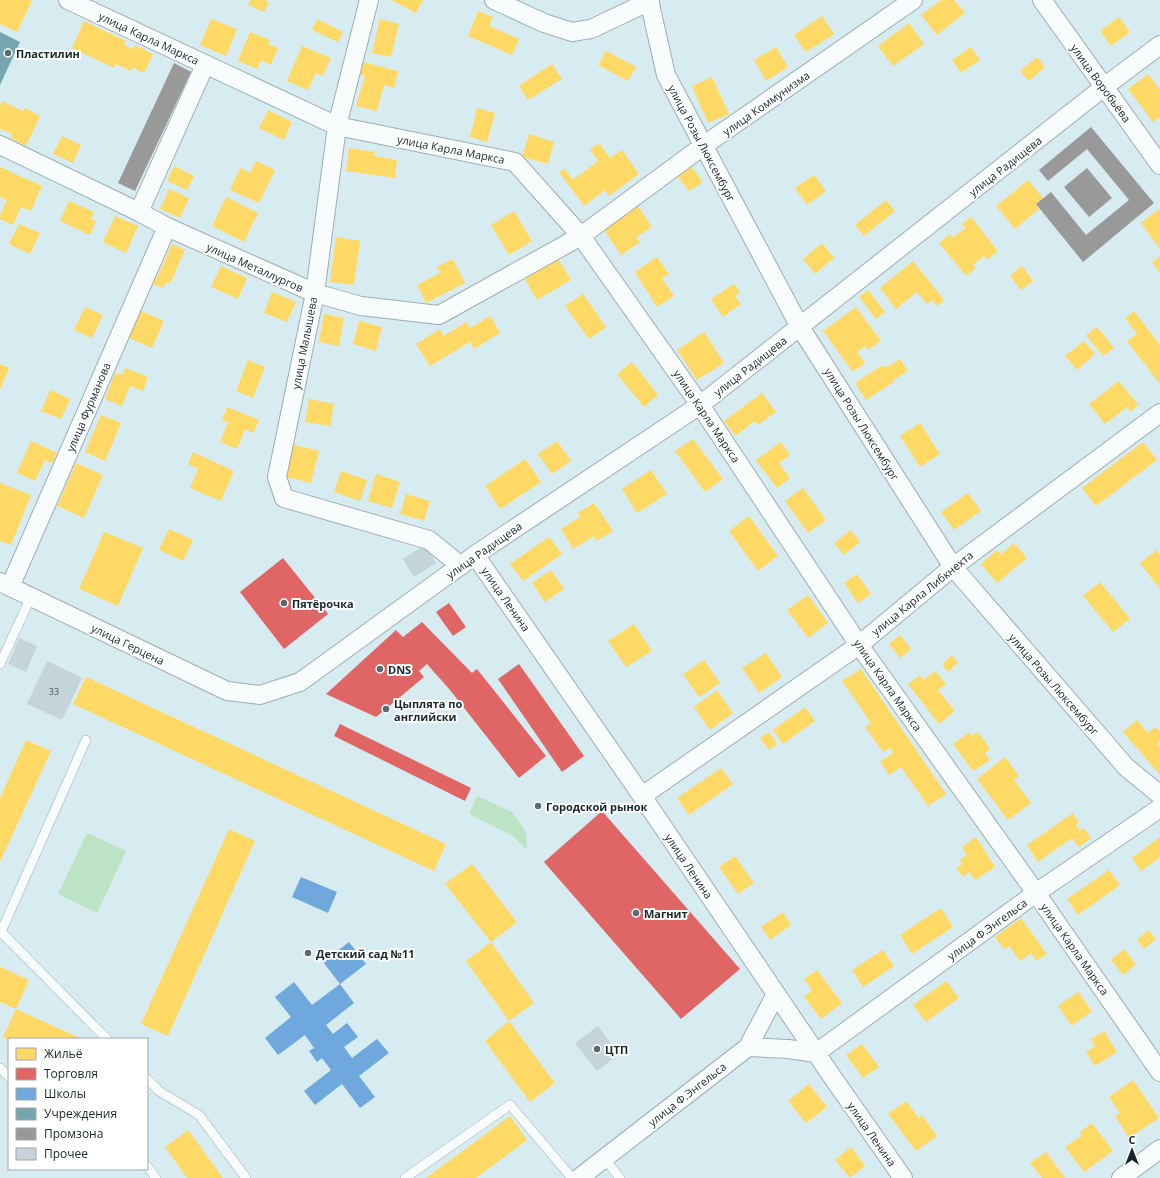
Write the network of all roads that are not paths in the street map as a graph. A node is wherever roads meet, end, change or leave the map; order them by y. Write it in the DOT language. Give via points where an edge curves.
graph roads {
  1 [pos="68,0"];
  2 [pos="369,0"];
  3 [pos="494,0"];
  4 [pos="914,0"];
  5 [pos="1042,0"];
  6 [pos="649,1"];
  7 [pos="1160,45"];
  8 [pos="205,65"];
  9 [pos="1104,87"];
  10 [pos="337,126"];
  11 [pos="0,145"];
  12 [pos="703,146"];
  13 [pos="1160,165"];
  14 [pos="139,212"];
  15 [pos="166,227"];
  16 [pos="581,236"];
  17 [pos="314,293"];
  18 [pos="800,327"];
  19 [pos="700,405"];
  20 [pos="1160,413"];
  21 [pos="468,560"];
  22 [pos="953,567"];
  23 [pos="5,585"];
  24 [pos="31,597"];
  25 [pos="859,645"];
  26 [pos="0,664"];
  27 [pos="260,695"];
  28 [pos="86,740"];
  29 [pos="1160,795"];
  30 [pos="642,796"];
  31 [pos="1160,808"];
  32 [pos="1036,893"];
  33 [pos="776,994"];
  34 [pos="106,1038"];
  35 [pos="748,1047"];
  36 [pos="816,1053"];
  37 [pos="0,1068"];
  38 [pos="1160,1072"];
  39 [pos="8,1076"];
  40 [pos="148,1080"];
  41 [pos="1160,1149"];
  42 [pos="605,1159"];
  43 [pos="148,1167"];
  44 [pos="156,1178"];
  45 [pos="246,1178"];
  46 [pos="406,1178"];
  47 [pos="572,1178"];
  48 [pos="579,1178"];
  49 [pos="620,1178"];
  50 [pos="903,1178"];
  51 [pos="1121,1178"];
  1 -- 8 [label="street, улица Карла Маркса"];
  2 -- 10 [label="street, улица Малышева"];
  3 -- 6 [label="street" via="544,23 572,32 591,29"];
  4 -- 12 [label="street, улица Коммунизма"];
  5 -- 9 [label="street, улица Воробьёва"];
  6 -- 12 [label="street, улица Розы Люксембург" via="666,75"];
  7 -- 9 [label="street, улица Радищева"];
  8 -- 10 [label="street, улица Карла Маркса"];
  8 -- 14 [label="street"];
  9 -- 13 [label="street, улица Воробьёва"];
  9 -- 18 [label="street, улица Радищева"];
  10 -- 16 [label="street, улица Карла Маркса" via="515,162"];
  10 -- 17 [label="street, улица Малышева"];
  11 -- 14 [label="street, улица Металлургов"];
  12 -- 16 [label="street, улица Коммунизма"];
  12 -- 18 [label="street, улица Розы Люксембург"];
  14 -- 15 [label="street, улица Металлургов"];
  15 -- 17 [label="street, улица Металлургов"];
  15 -- 23 [label="street, улица Фурманова"];
  16 -- 17 [label="street, улица Металлургов" via="439,315 361,306"];
  16 -- 19 [label="street, улица Карла Маркса"];
  17 -- 21 [label="street, улица Малышева" via="277,477 284,498 429,540"];
  18 -- 19 [label="street, улица Радищева"];
  18 -- 22 [label="street, улица Розы Люксембург"];
  19 -- 21 [label="street, улица Радищева"];
  19 -- 25 [label="street, улица Карла Маркса"];
  20 -- 22 [label="street, улица Карла Либкнехта"];
  21 -- 27 [label="street, улица Радищева" via="300,682"];
  21 -- 30 [label="street, улица Ленина"];
  22 -- 25 [label="street, улица Карла Либкнехта"];
  22 -- 29 [label="street, улица Розы Люксембург" via="1126,767"];
  23 -- 24 [label="street, улица Герцена"];
  24 -- 26 [label="lane"];
  24 -- 27 [label="street, улица Герцена" via="227,691"];
  25 -- 30 [label="street, улица Карла Либкнехта"];
  25 -- 32 [label="street, улица Карла Маркса"];
  28 -- 34 [label="lane" via="1,932"];
  30 -- 33 [label="street, улица Ленина"];
  31 -- 32 [label="street, улица Ф.Энгельса"];
  32 -- 36 [label="street, улица Ф.Энгельса"];
  32 -- 38 [label="street, улица Карла Маркса"];
  33 -- 35 [label="street, улица Ф.Энгельса"];
  33 -- 36 [label="street, улица Ленина"];
  35 -- 36 [label="street"];
  35 -- 42 [label="street, улица Ф.Энгельса"];
  36 -- 50 [label="street, улица Ленина"];
  37 -- 39 [label="lane"];
  40 -- 45 [label="lane" via="159,1091 199,1115"];
  41 -- 51 [label="street"];
  42 -- 48 [label="street, улица Ф.Энгельса"];
  42 -- 49 [label="lane"];
  43 -- 44 [label="lane"];
  46 -- 47 [label="lane" via="510,1105"];
}
